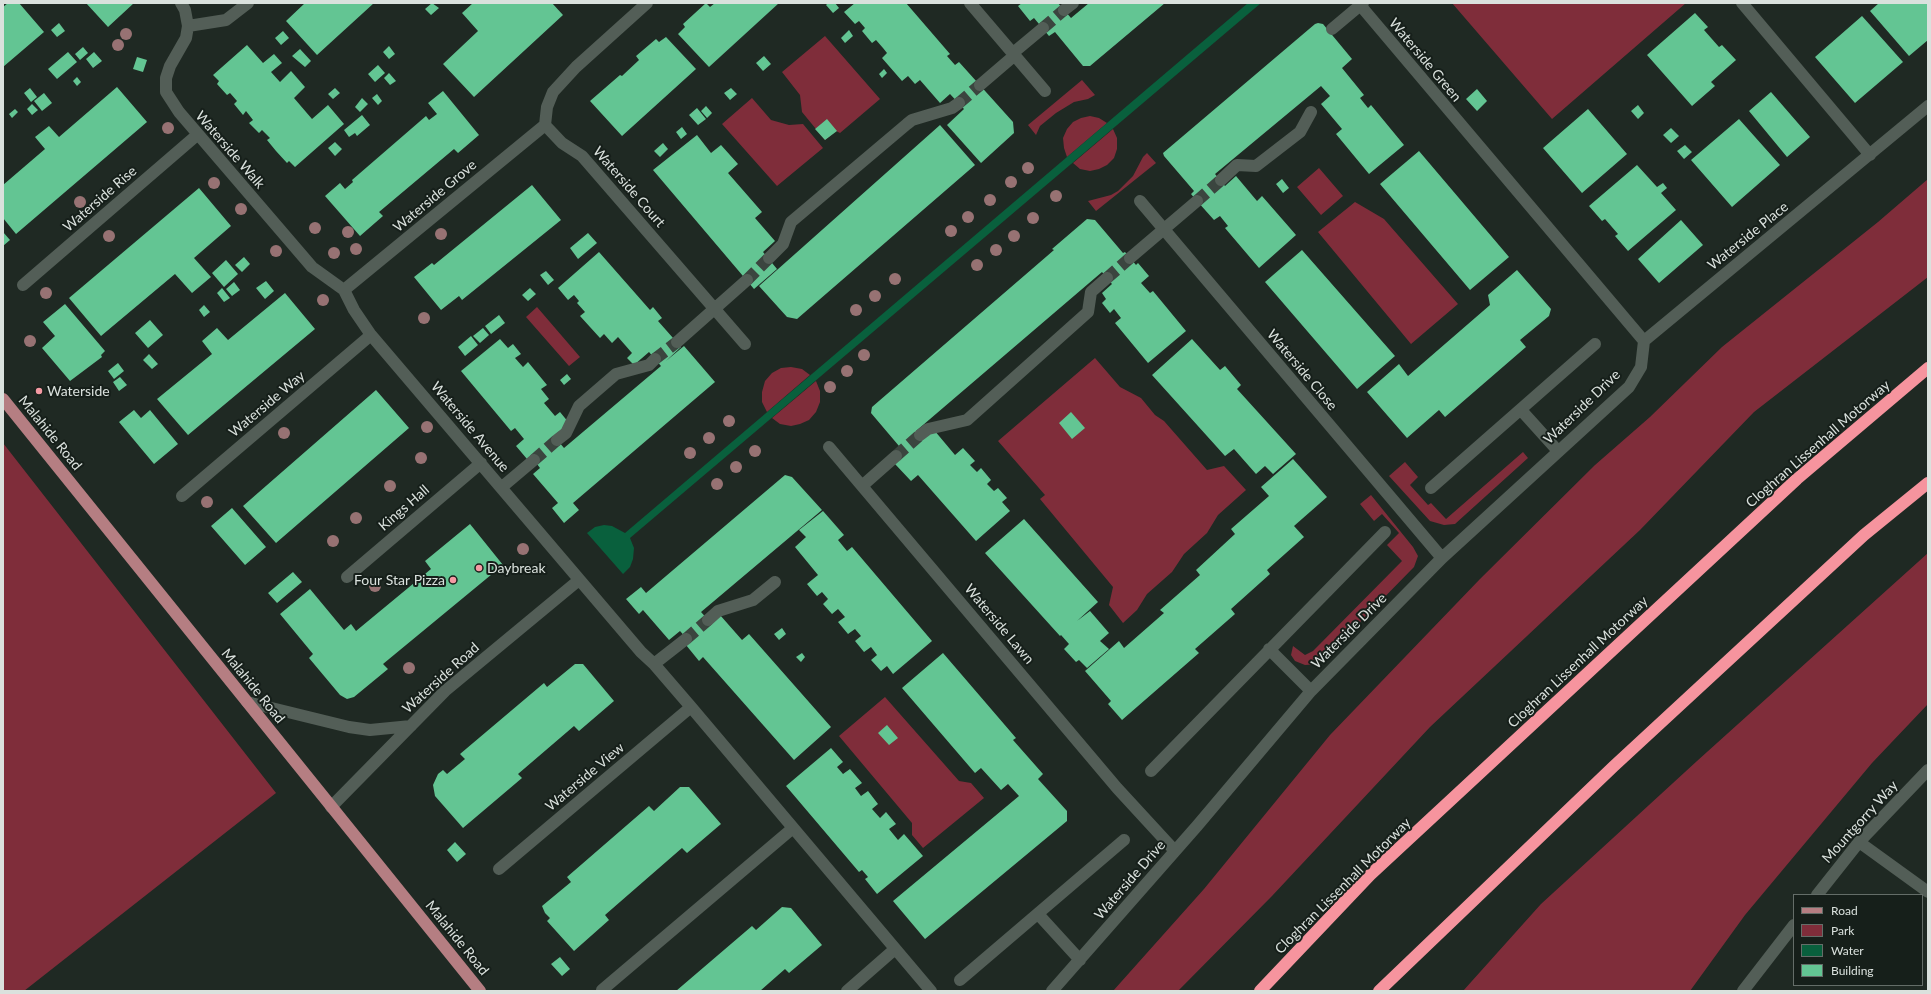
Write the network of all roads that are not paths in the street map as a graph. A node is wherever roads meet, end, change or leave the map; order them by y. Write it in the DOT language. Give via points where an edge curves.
graph roads {
  1 [pos="181,3"];
  2 [pos="248,3"];
  3 [pos="647,3"];
  4 [pos="970,3"];
  5 [pos="1742,3"];
  6 [pos="1362,4"];
  7 [pos="188,26"];
  8 [pos="1043,28"];
  9 [pos="1332,29"];
  10 [pos="1014,54"];
  11 [pos="980,85"];
  12 [pos="1045,91"];
  13 [pos="959,103"];
  14 [pos="1928,106"];
  15 [pos="1311,112"];
  16 [pos="545,125"];
  17 [pos="197,136"];
  18 [pos="1870,155"];
  19 [pos="1221,180"];
  20 [pos="1140,201"];
  21 [pos="1197,201"];
  22 [pos="1164,229"];
  23 [pos="769,258"];
  24 [pos="1130,258"];
  25 [pos="1107,278"];
  26 [pos="747,280"];
  27 [pos="23,285"];
  28 [pos="344,290"];
  29 [pos="714,310"];
  30 [pos="371,335"];
  31 [pos="1644,341"];
  32 [pos="677,342"];
  33 [pos="745,344"];
  34 [pos="1595,344"];
  35 [pos="655,359"];
  36 [pos="1928,368"];
  37 [pos="3,399"];
  38 [pos="1521,410"];
  39 [pos="920,435"];
  40 [pos="557,440"];
  41 [pos="829,447"];
  42 [pos="1558,451"];
  43 [pos="896,456"];
  44 [pos="534,460"];
  45 [pos="481,463"];
  46 [pos="1928,483"];
  47 [pos="862,486"];
  48 [pos="502,487"];
  49 [pos="1431,488"];
  50 [pos="182,496"];
  51 [pos="1385,532"];
  52 [pos="1442,558"];
  53 [pos="347,577"];
  54 [pos="579,580"];
  55 [pos="775,582"];
  56 [pos="708,620"];
  57 [pos="686,639"];
  58 [pos="1269,649"];
  59 [pos="654,664"];
  60 [pos="1311,691"];
  61 [pos="247,702"];
  62 [pos="691,707"];
  63 [pos="411,726"];
  64 [pos="1928,770"];
  65 [pos="1151,771"];
  66 [pos="331,807"];
  67 [pos="793,828"];
  68 [pos="1124,840"];
  69 [pos="1859,842"];
  70 [pos="1175,851"];
  71 [pos="499,869"];
  72 [pos="1928,892"];
  73 [pos="1818,894"];
  74 [pos="1038,914"];
  75 [pos="1793,926"];
  76 [pos="896,949"];
  77 [pos="1080,960"];
  78 [pos="960,980"];
  79 [pos="602,990"];
  80 [pos="480,991"];
  81 [pos="847,991"];
  82 [pos="931,991"];
  83 [pos="1052,991"];
  84 [pos="1260,991"];
  85 [pos="1379,991"];
  86 [pos="1743,991"];
  1 -- 7 [label="street"];
  2 -- 7 [label="street" via="226,20"];
  3 -- 16 [label="street" via="576,67 553,92 547,107"];
  4 -- 10 [label="street"];
  5 -- 18 [label="street"];
  6 -- 9 [label="street, Waterside Green"];
  6 -- 31 [label="street, Waterside Green" via="1452,115"];
  7 -- 17 [label="street, Waterside Walk" via="186,38 168,72 166,92"];
  8 -- 10 [label="street"];
  10 -- 11 [label="street"];
  10 -- 12 [label="street"];
  13 -- 23 [label="street" via="952,108 912,120 907,124 791,222 783,244"];
  14 -- 18 [label="street, Waterside Place"];
  15 -- 19 [label="street" via="1300,132 1256,166 1237,165"];
  16 -- 28 [label="street, Waterside Grove"];
  16 -- 29 [label="street, Waterside Court" via="562,143 582,156"];
  17 -- 27 [label="street, Waterside Rise"];
  17 -- 28 [label="street, Waterside Walk" via="312,267"];
  18 -- 31 [label="street, Waterside Place"];
  20 -- 22 [label="street, Waterside Close"];
  21 -- 22 [label="street"];
  22 -- 24 [label="street"];
  22 -- 52 [label="street, Waterside Close"];
  25 -- 39 [label="street" via="1092,292 1088,312 967,420 928,429"];
  26 -- 29 [label="street"];
  28 -- 30 [label="street, Waterside Avenue"];
  29 -- 32 [label="street"];
  29 -- 33 [label="street, Waterside Court"];
  30 -- 45 [label="street, Waterside Avenue"];
  30 -- 50 [label="street, Waterside Way"];
  31 -- 42 [label="street, Waterside Drive" via="1641,367 1628,387"];
  34 -- 38 [label="street"];
  35 -- 40 [label="street" via="649,365 616,374 579,406 566,433"];
  36 -- 84 [label="highway, Cloghran Lissenhall Motorway" via="1797,479 1370,875"];
  37 -- 61 [label="main road, Malahide Road"];
  38 -- 42 [label="street"];
  38 -- 49 [label="street"];
  41 -- 47 [label="street, Waterside Lawn"];
  42 -- 52 [label="street, Waterside Drive"];
  43 -- 47 [label="street"];
  44 -- 48 [label="street"];
  45 -- 48 [label="street, Waterside Avenue"];
  45 -- 53 [label="street, Kings Hall"];
  46 -- 85 [label="highway" via="1864,535 1614,766"];
  47 -- 70 [label="street, Waterside Lawn" via="1146,821"];
  48 -- 54 [label="street, Waterside Avenue"];
  51 -- 58 [label="street"];
  52 -- 60 [label="street, Waterside Drive"];
  54 -- 59 [label="street"];
  54 -- 63 [label="street, Waterside Road" via="445,691"];
  55 -- 56 [label="street" via="753,600 718,611"];
  57 -- 59 [label="street"];
  58 -- 60 [label="street, Waterside Drive"];
  58 -- 65 [label="street"];
  59 -- 62 [label="street"];
  60 -- 70 [label="street, Waterside Drive"];
  61 -- 63 [label="street" via="349,727 370,730"];
  61 -- 66 [label="main road, Malahide Road"];
  62 -- 67 [label="street"];
  62 -- 71 [label="street, Waterside View"];
  63 -- 66 [label="street, Waterside Road"];
  64 -- 69 [label="street, Mountgorry Way"];
  66 -- 80 [label="main road, Malahide Road"];
  67 -- 76 [label="street"];
  67 -- 79 [label="street"];
  68 -- 74 [label="street"];
  69 -- 72 [label="street"];
  69 -- 73 [label="street, Mountgorry Way"];
  70 -- 77 [label="street, Waterside Drive"];
  74 -- 77 [label="street"];
  74 -- 78 [label="street"];
  75 -- 86 [label="street"];
  76 -- 81 [label="street"];
  76 -- 82 [label="street"];
  77 -- 83 [label="street, Waterside Drive"];
}
